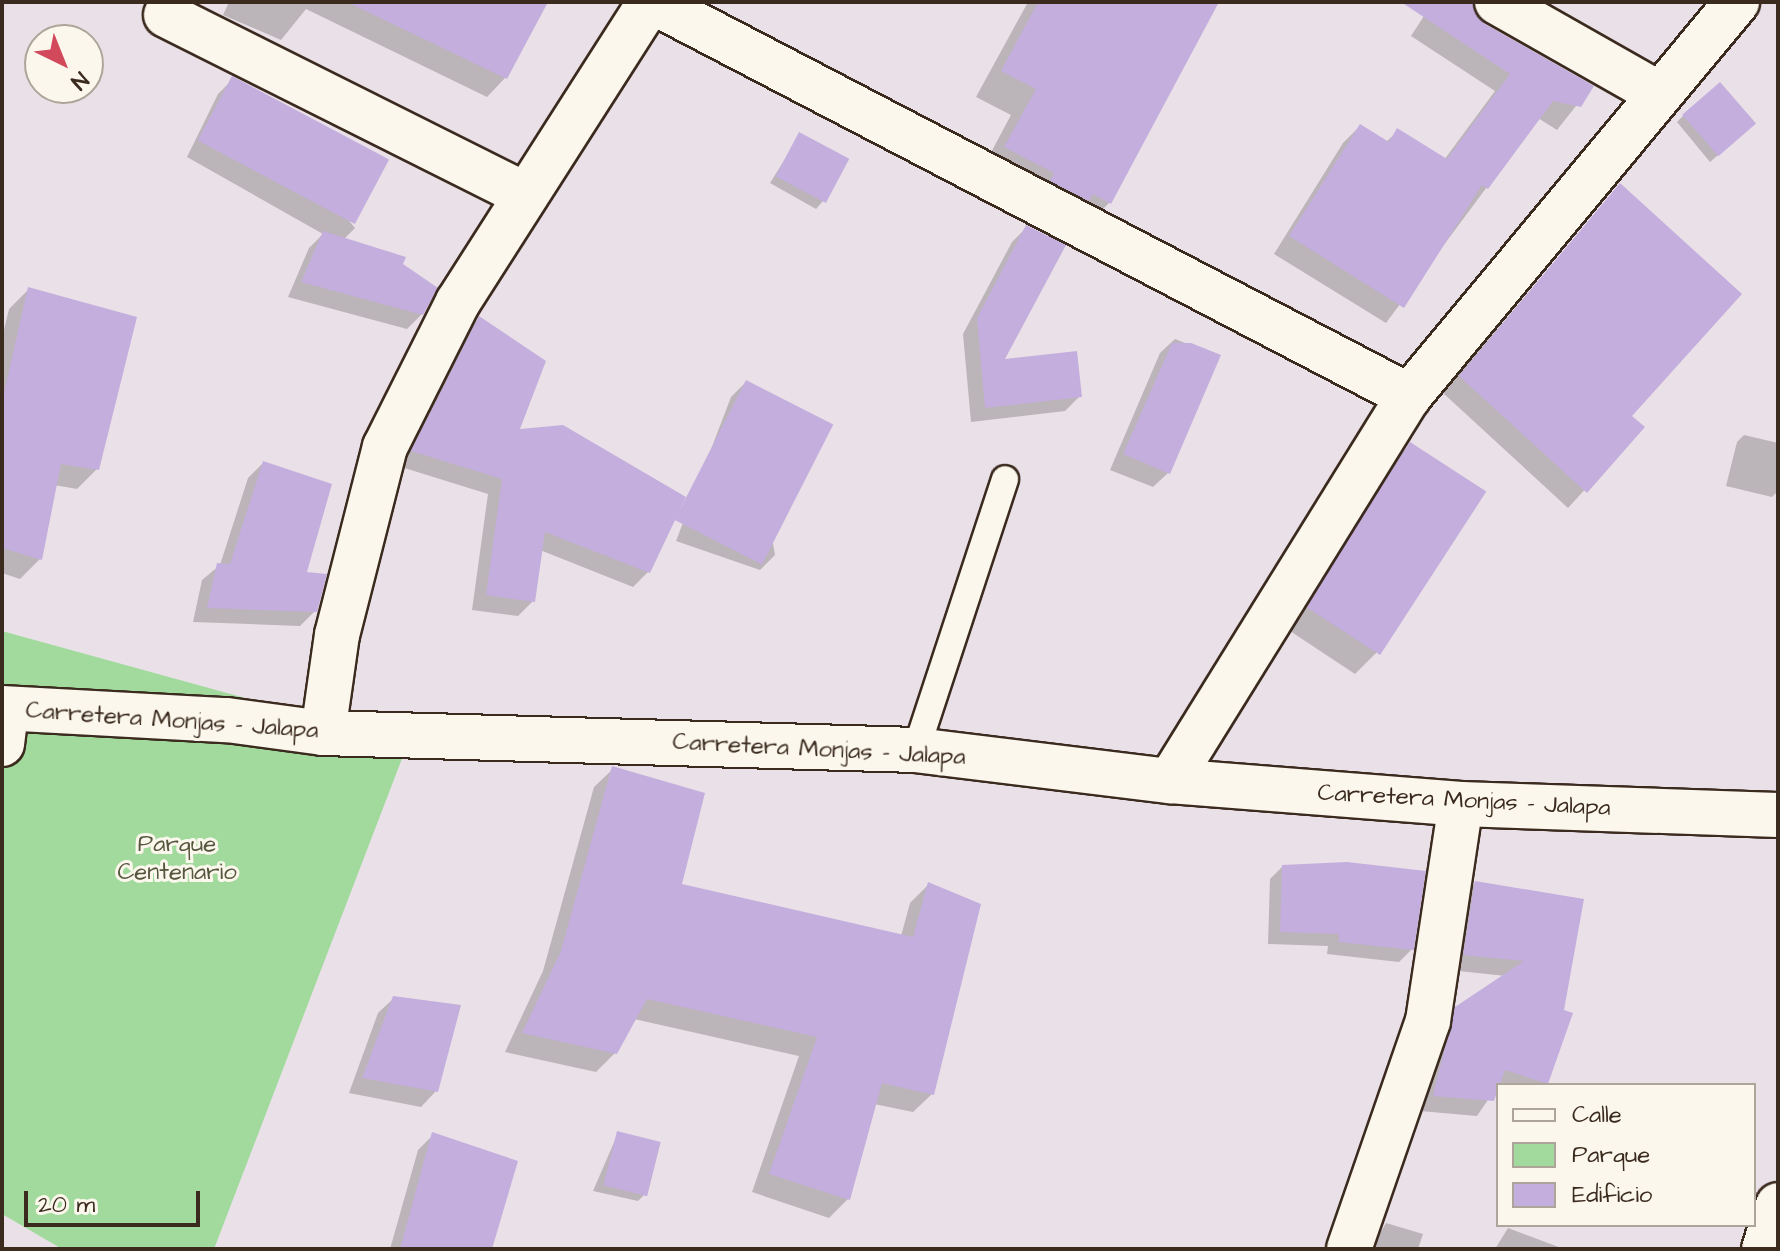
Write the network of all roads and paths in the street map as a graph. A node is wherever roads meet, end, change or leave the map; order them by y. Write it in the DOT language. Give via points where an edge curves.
graph roads {
  1 [pos="652,2"];
  2 [pos="1497,2"];
  3 [pos="1737,2"];
  4 [pos="166,15"];
  5 [pos="1659,94"];
  6 [pos="523,194"];
  7 [pos="1409,396"];
  8 [pos="1005,479"];
  9 [pos="3,720"];
  10 [pos="323,733"];
  11 [pos="916,750"];
  12 [pos="1170,781"];
  13 [pos="1461,804"];
  14 [pos="1778,815"];
  15 [pos="1778,1205"];
  16 [pos="1349,1249"];
  17 [pos="1764,1249"];
  1 -- 6 [label="street"];
  1 -- 7 [label="street"];
  2 -- 5 [label="street"];
  3 -- 5 [label="street"];
  4 -- 6 [label="street"];
  5 -- 7 [label="street"];
  6 -- 10 [label="street" via="458,302 385,447 337,635"];
  7 -- 12 [label="street"];
  8 -- 11 [label="lane"];
  9 -- 10 [label="street, Carretera Monjas - Jalapa" via="227,720"];
  10 -- 11 [label="street, Carretera Monjas - Jalapa"];
  11 -- 12 [label="street, Carretera Monjas - Jalapa"];
  12 -- 13 [label="street, Carretera Monjas - Jalapa"];
  13 -- 14 [label="street, Carretera Monjas - Jalapa"];
  13 -- 16 [label="street" via="1428,1021"];
  15 -- 17 [label="street"];
}
